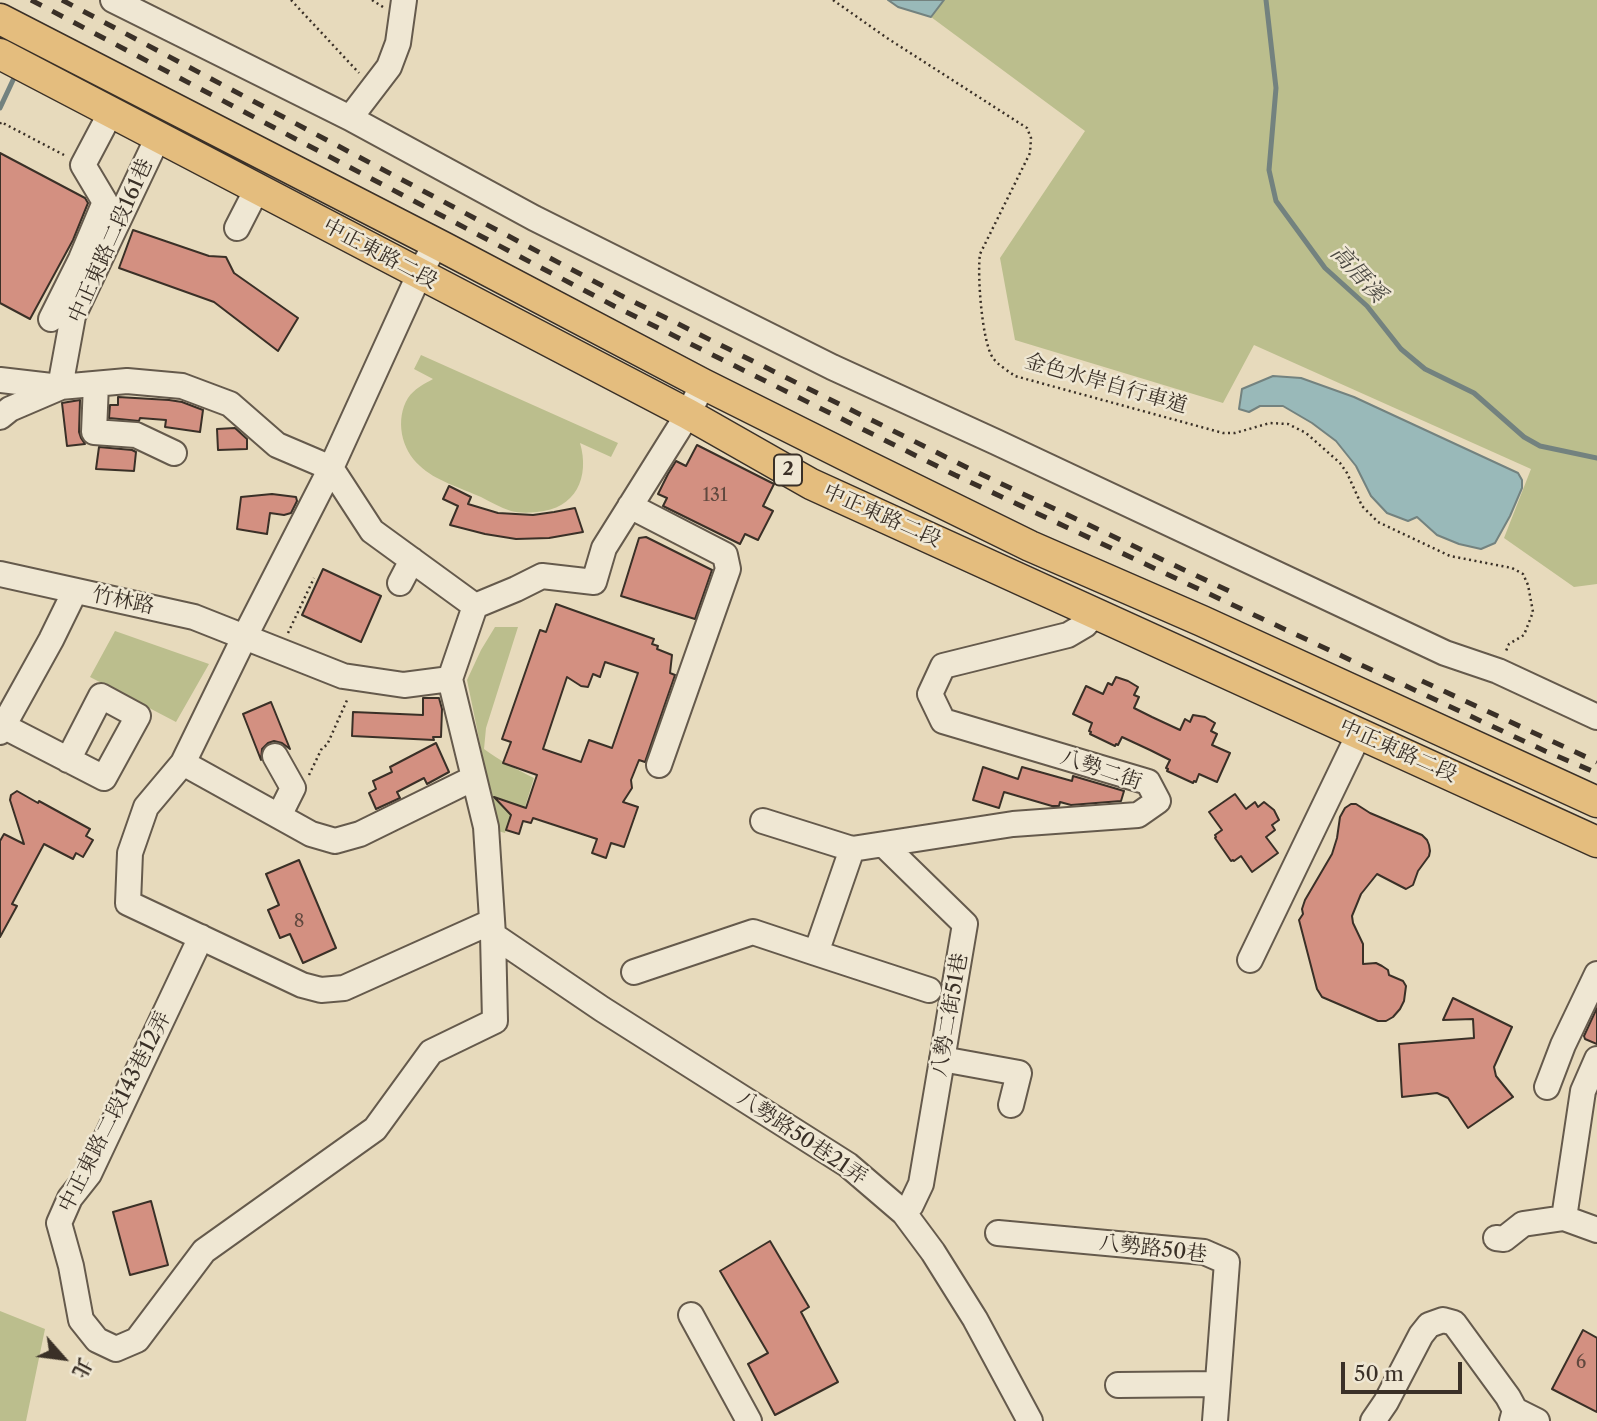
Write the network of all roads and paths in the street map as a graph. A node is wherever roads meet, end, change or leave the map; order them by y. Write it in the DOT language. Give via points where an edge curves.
graph roads {
  1 [pos="113,0"];
  2 [pos="291,0"];
  3 [pos="404,0"];
  4 [pos="833,0"];
  5 [pos="0,19"];
  6 [pos="0,54"];
  7 [pos="373,88"];
  8 [pos="111,112"];
  9 [pos="350,118"];
  10 [pos="0,124"];
  11 [pos="158,137"];
  12 [pos="83,165"];
  13 [pos="257,189"];
  14 [pos="237,228"];
  15 [pos="436,243"];
  16 [pos="89,263"];
  17 [pos="419,275"];
  18 [pos="51,319"];
  19 [pos="0,380"];
  20 [pos="96,384"];
  21 [pos="703,384"];
  22 [pos="60,387"];
  23 [pos="688,414"];
  24 [pos="0,417"];
  25 [pos="174,453"];
  26 [pos="331,468"];
  27 [pos="627,510"];
  28 [pos="412,560"];
  29 [pos="0,574"];
  30 [pos="314,578"];
  31 [pos="400,583"];
  32 [pos="75,590"];
  33 [pos="475,606"];
  34 [pos="1096,613"];
  35 [pos="288,633"];
  36 [pos="244,638"];
  37 [pos="1498,671"];
  38 [pos="450,679"];
  39 [pos="350,694"];
  40 [pos="1597,717"];
  41 [pos="2,729"];
  42 [pos="1359,734"];
  43 [pos="275,756"];
  44 [pos="68,760"];
  45 [pos="183,763"];
  46 [pos="659,765"];
  47 [pos="474,778"];
  48 [pos="304,785"];
  49 [pos="1597,802"];
  50 [pos="284,806"];
  51 [pos="763,821"];
  52 [pos="1597,842"];
  53 [pos="884,845"];
  54 [pos="852,849"];
  55 [pos="492,929"];
  56 [pos="201,937"];
  57 [pos="816,953"];
  58 [pos="1250,960"];
  59 [pos="634,972"];
  60 [pos="1597,974"];
  61 [pos="929,990"];
  62 [pos="1563,1045"];
  63 [pos="942,1059"];
  64 [pos="1596,1060"];
  65 [pos="1547,1087"];
  66 [pos="1012,1105"];
  67 [pos="904,1213"];
  68 [pos="1564,1218"];
  69 [pos="1597,1230"];
  70 [pos="998,1233"];
  71 [pos="1496,1238"];
  72 [pos="691,1315"];
  73 [pos="1217,1384"];
  74 [pos="1118,1385"];
  75 [pos="1521,1417"];
  76 [pos="749,1421"];
  77 [pos="1030,1421"];
  78 [pos="1214,1421"];
  79 [pos="1373,1421"];
  1 -- 9 [label="street"];
  2 -- 7 [label="path"];
  3 -- 7 [label="street" via="398,43 389,67"];
  4 -- 37 [label="path, 金色水岸自行車道" via="1027,128 1030,153 980,254 986,345 994,360 1015,376 1223,433 1270,423 1288,424 1306,433 1340,463 1362,506 1378,522 1450,556 1523,574 1533,612 1524,635 1508,645"];
  5 -- 15 [label="main road, 中正東路二段 / 2"];
  6 -- 8 [label="main road, 中正東路二段 / 2"];
  7 -- 9 [label="street"];
  8 -- 11 [label="main road, 中正東路二段 / 2"];
  8 -- 12 [label="street"];
  9 -- 37 [label="street" via="534,218 832,367 1445,653"];
  10 -- 12 [label="path"];
  11 -- 13 [label="main road, 中正東路二段 / 2"];
  11 -- 16 [label="street, 中正東路二段161巷"];
  12 -- 16 [label="street" via="105,202"];
  13 -- 14 [label="street"];
  13 -- 17 [label="main road, 中正東路二段 / 2"];
  15 -- 17 [label="street"];
  15 -- 21 [label="main road, 中正東路二段 / 2"];
  16 -- 18 [label="street"];
  16 -- 22 [label="street, 中正東路二段161巷" via="73,316"];
  17 -- 23 [label="main road, 中正東路二段 / 2"];
  17 -- 26 [label="street"];
  19 -- 22 [label="street"];
  20 -- 22 [label="street"];
  20 -- 25 [label="street" via="94,432 136,435"];
  20 -- 26 [label="street" via="127,381 182,386 230,404 277,445"];
  21 -- 23 [label="street"];
  21 -- 49 [label="main road, 中正東路二段 / 2" via="1030,546"];
  22 -- 24 [label="street" via="10,408"];
  23 -- 27 [label="street"];
  23 -- 34 [label="main road, 中正東路二段 / 2" via="811,484"];
  26 -- 28 [label="street" via="372,531"];
  26 -- 36 [label="street"];
  27 -- 33 [label="street" via="604,548 594,582 542,576"];
  27 -- 46 [label="street" via="725,555 728,569"];
  28 -- 31 [label="street"];
  28 -- 33 [label="street"];
  29 -- 32 [label="street, 竹林路"];
  30 -- 35 [label="path"];
  32 -- 36 [label="street, 竹林路" via="194,617"];
  32 -- 41 [label="street"];
  33 -- 38 [label="street"];
  34 -- 42 [label="main road, 中正東路二段 / 2"];
  34 -- 53 [label="street, 八勢二街" via="1068,635 943,666 930,694 943,720 1148,782 1158,801 1138,815 1013,824"];
  36 -- 38 [label="street, 竹林路" via="343,676 404,685"];
  36 -- 45 [label="street"];
  37 -- 40 [label="street"];
  38 -- 47 [label="street"];
  39 -- 48 [label="path"];
  41 -- 44 [label="street"];
  42 -- 52 [label="main road, 中正東路二段 / 2"];
  42 -- 58 [label="street"];
  43 -- 50 [label="street" via="293,788"];
  45 -- 47 [label="street" via="311,834 335,841 360,834"];
  45 -- 56 [label="street" via="146,807 130,853 128,903"];
  47 -- 55 [label="street" via="486,827"];
  51 -- 54 [label="street, 八勢二街"];
  53 -- 54 [label="street, 八勢二街"];
  53 -- 63 [label="street, 八勢二街51巷" via="965,924"];
  54 -- 57 [label="street"];
  55 -- 56 [label="street" via="344,988 321,990"];
  55 -- 56 [label="street, 中正東路二段143巷12弄" via="495,1021 432,1052 376,1129 204,1251 137,1340 116,1349 97,1340 81,1320 59,1223 89,1174"];
  55 -- 67 [label="street, 八勢路50巷21弄" via="602,1009 848,1165"];
  57 -- 59 [label="street" via="753,932"];
  57 -- 61 [label="street"];
  60 -- 62 [label="street"];
  62 -- 64 [label="street"];
  62 -- 65 [label="street"];
  63 -- 66 [label="street" via="1019,1073"];
  63 -- 67 [label="street, 八勢二街51巷" via="921,1184"];
  64 -- 68 [label="street" via="1583,1091"];
  67 -- 77 [label="street, 八勢路50巷21弄" via="968,1308"];
  68 -- 69 [label="street"];
  68 -- 71 [label="street" via="1523,1224 1504,1238"];
  70 -- 73 [label="street, 八勢路50巷" via="1204,1252 1227,1262"];
  72 -- 76 [label="street"];
  73 -- 74 [label="street"];
  73 -- 78 [label="street, 八勢路50巷"];
  75 -- 79 [label="street" via="1454,1323 1443,1320 1429,1325 1421,1335"];
}
